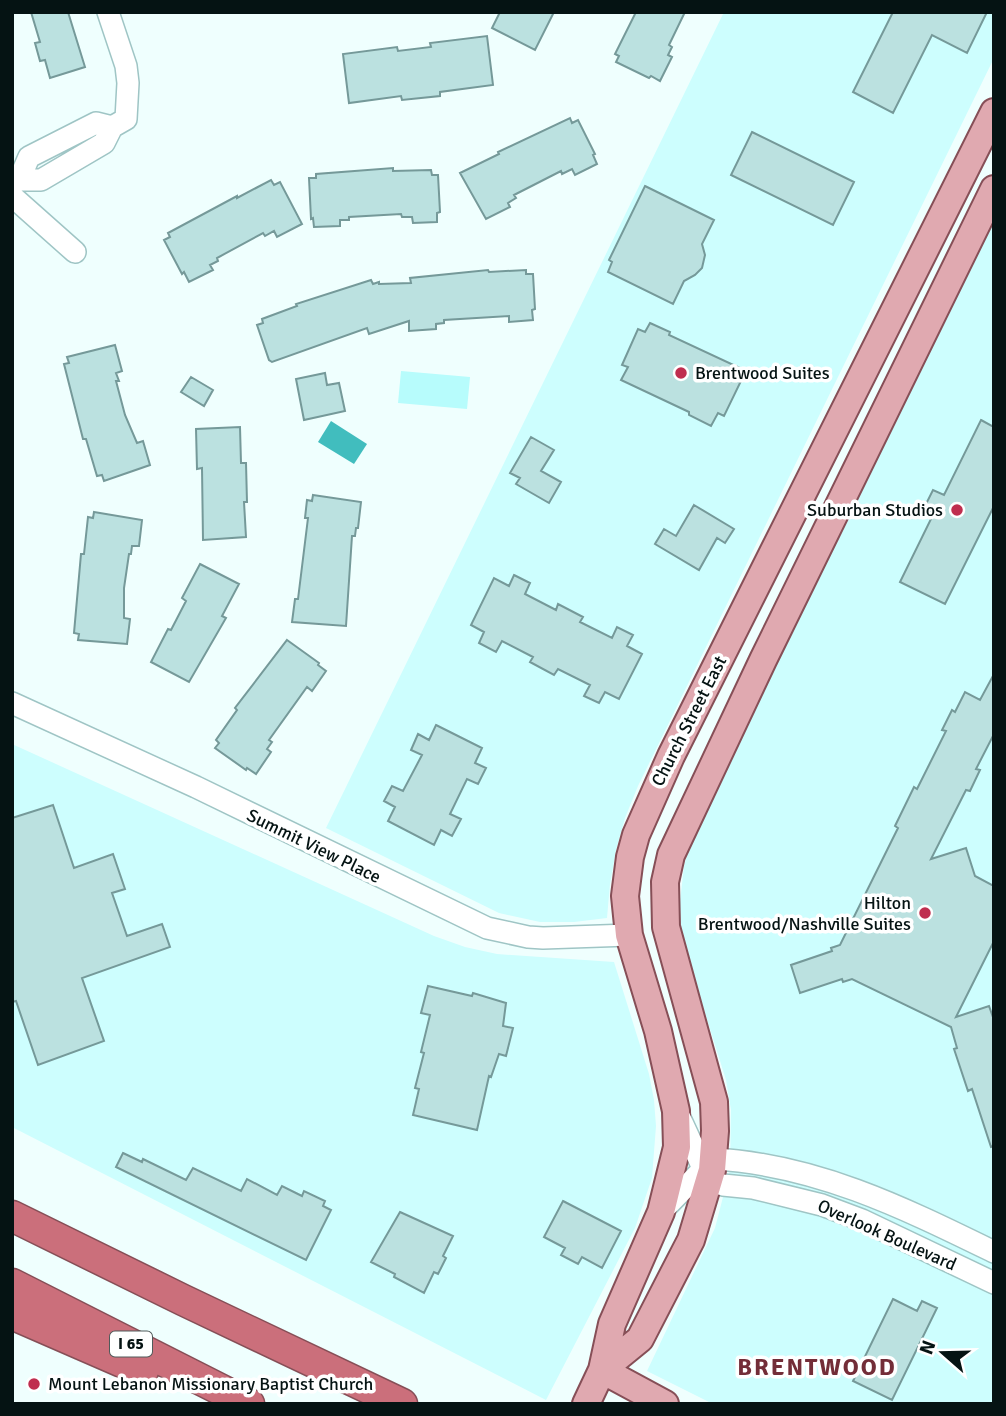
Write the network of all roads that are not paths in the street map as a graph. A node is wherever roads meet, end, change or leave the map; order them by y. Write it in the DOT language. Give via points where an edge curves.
graph roads {
  1 [pos="108,12"];
  2 [pos="994,112"];
  3 [pos="14,186"];
  4 [pos="994,189"];
  5 [pos="75,252"];
  6 [pos="12,703"];
  7 [pos="629,935"];
  8 [pos="676,1111"];
  9 [pos="708,1170"];
  10 [pos="661,1212"];
  11 [pos="12,1216"];
  12 [pos="994,1252"];
  13 [pos="994,1283"];
  14 [pos="12,1284"];
  15 [pos="12,1314"];
  16 [pos="602,1370"];
  17 [pos="218,1404"];
  18 [pos="250,1404"];
  19 [pos="402,1404"];
  20 [pos="586,1404"];
  21 [pos="665,1404"];
  1 -- 3 [label="street" via="126,66 126,118 112,127 96,123 29,157"];
  2 -- 7 [label="main road, Church Street East" via="650,800 628,867"];
  3 -- 5 [label="street"];
  4 -- 9 [label="main road, Church Street East" via="671,855 665,882 666,927 713,1102 715,1131"];
  6 -- 7 [label="street, Summit View Place" via="487,928 542,938"];
  7 -- 8 [label="main road, Church Street East"];
  8 -- 9 [label="street"];
  8 -- 10 [label="main road, Church Street East" via="677,1147"];
  9 -- 10 [label="street"];
  9 -- 12 [label="street, Overlook Boulevard" via="769,1166 830,1180 890,1202"];
  9 -- 13 [label="street, Overlook Boulevard" via="862,1220"];
  9 -- 16 [label="main road, Church Street East" via="691,1240 639,1339"];
  10 -- 16 [label="main road, Church Street East" via="612,1324"];
  11 -- 19 [label="highway"];
  14 -- 18 [label="highway, I 65"];
  15 -- 17 [label="highway"];
  16 -- 20 [label="main road, Church Street East"];
  16 -- 21 [label="main road"];
}
